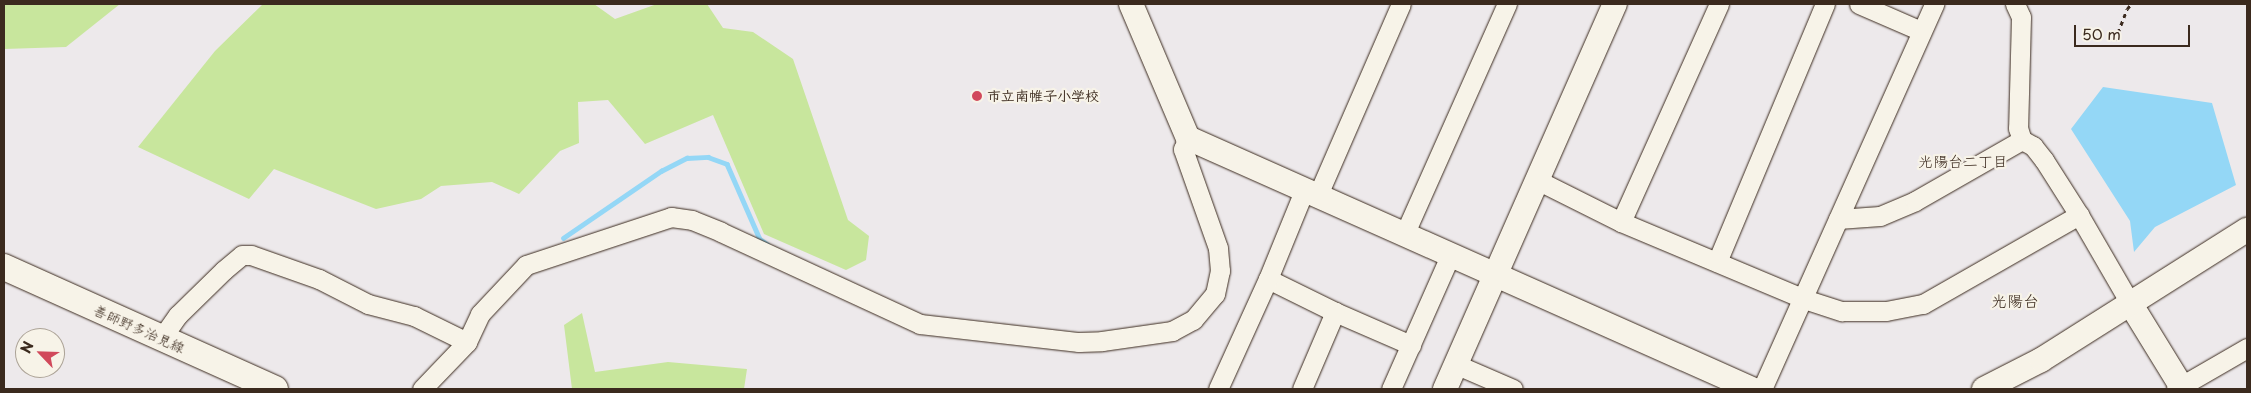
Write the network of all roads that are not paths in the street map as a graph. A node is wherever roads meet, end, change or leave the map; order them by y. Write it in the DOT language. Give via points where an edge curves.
graph roads {
  1 [pos="1131,4"];
  2 [pos="1401,4"];
  3 [pos="1507,4"];
  4 [pos="1615,4"];
  5 [pos="1719,4"];
  6 [pos="1826,4"];
  7 [pos="1859,4"];
  8 [pos="1934,4"];
  9 [pos="2015,4"];
  10 [pos="1921,31"];
  11 [pos="1188,138"];
  12 [pos="2022,140"];
  13 [pos="1537,180"];
  14 [pos="1310,194"];
  15 [pos="2079,215"];
  16 [pos="1838,219"];
  17 [pos="1621,222"];
  18 [pos="2247,230"];
  19 [pos="1404,235"];
  20 [pos="1450,256"];
  21 [pos="1717,262"];
  22 [pos="4,266"];
  23 [pos="1494,276"];
  24 [pos="1268,279"];
  25 [pos="1804,299"];
  26 [pos="2130,303"];
  27 [pos="1335,312"];
  28 [pos="161,339"];
  29 [pos="467,342"];
  30 [pos="1411,345"];
  31 [pos="2247,348"];
  32 [pos="1455,364"];
  33 [pos="2180,388"];
  34 [pos="275,389"];
  35 [pos="422,389"];
  36 [pos="1218,389"];
  37 [pos="1302,389"];
  38 [pos="1391,389"];
  39 [pos="1444,389"];
  40 [pos="1513,389"];
  41 [pos="1752,389"];
  42 [pos="1762,389"];
  43 [pos="1984,389"];
  1 -- 11 [label="street"];
  2 -- 14 [label="street"];
  3 -- 19 [label="street"];
  4 -- 13 [label="street"];
  5 -- 17 [label="street"];
  6 -- 21 [label="street"];
  7 -- 10 [label="street"];
  8 -- 10 [label="street"];
  9 -- 12 [label="street" via="2021,17 2018,128"];
  10 -- 16 [label="street"];
  11 -- 14 [label="street"];
  11 -- 29 [label="street" via="1183,150 1218,248 1220,271 1215,294 1193,320 1172,331 1079,342 920,324 692,220 671,217 526,265 480,314"];
  12 -- 15 [label="street" via="2033,146 2044,160"];
  12 -- 16 [label="street" via="1914,201 1880,216"];
  13 -- 17 [label="street"];
  13 -- 23 [label="street"];
  14 -- 19 [label="street"];
  14 -- 24 [label="street"];
  15 -- 25 [label="street" via="1924,304 1886,312 1842,311"];
  15 -- 26 [label="street"];
  16 -- 25 [label="street"];
  17 -- 21 [label="street"];
  18 -- 26 [label="street"];
  19 -- 20 [label="street"];
  20 -- 23 [label="street"];
  20 -- 30 [label="street"];
  21 -- 25 [label="street"];
  22 -- 28 [label="main road, 善師野多治見線"];
  23 -- 32 [label="street"];
  23 -- 41 [label="street"];
  24 -- 27 [label="street"];
  24 -- 36 [label="street"];
  25 -- 42 [label="street"];
  26 -- 33 [label="street"];
  26 -- 43 [label="street" via="2041,360"];
  27 -- 30 [label="street"];
  27 -- 37 [label="street"];
  28 -- 29 [label="street" via="178,315 242,255 251,255 297,270 368,304 414,316"];
  28 -- 34 [label="main road, 善師野多治見線"];
  29 -- 35 [label="street"];
  30 -- 38 [label="street"];
  31 -- 33 [label="street"];
  32 -- 39 [label="street"];
  32 -- 40 [label="street"];
}
